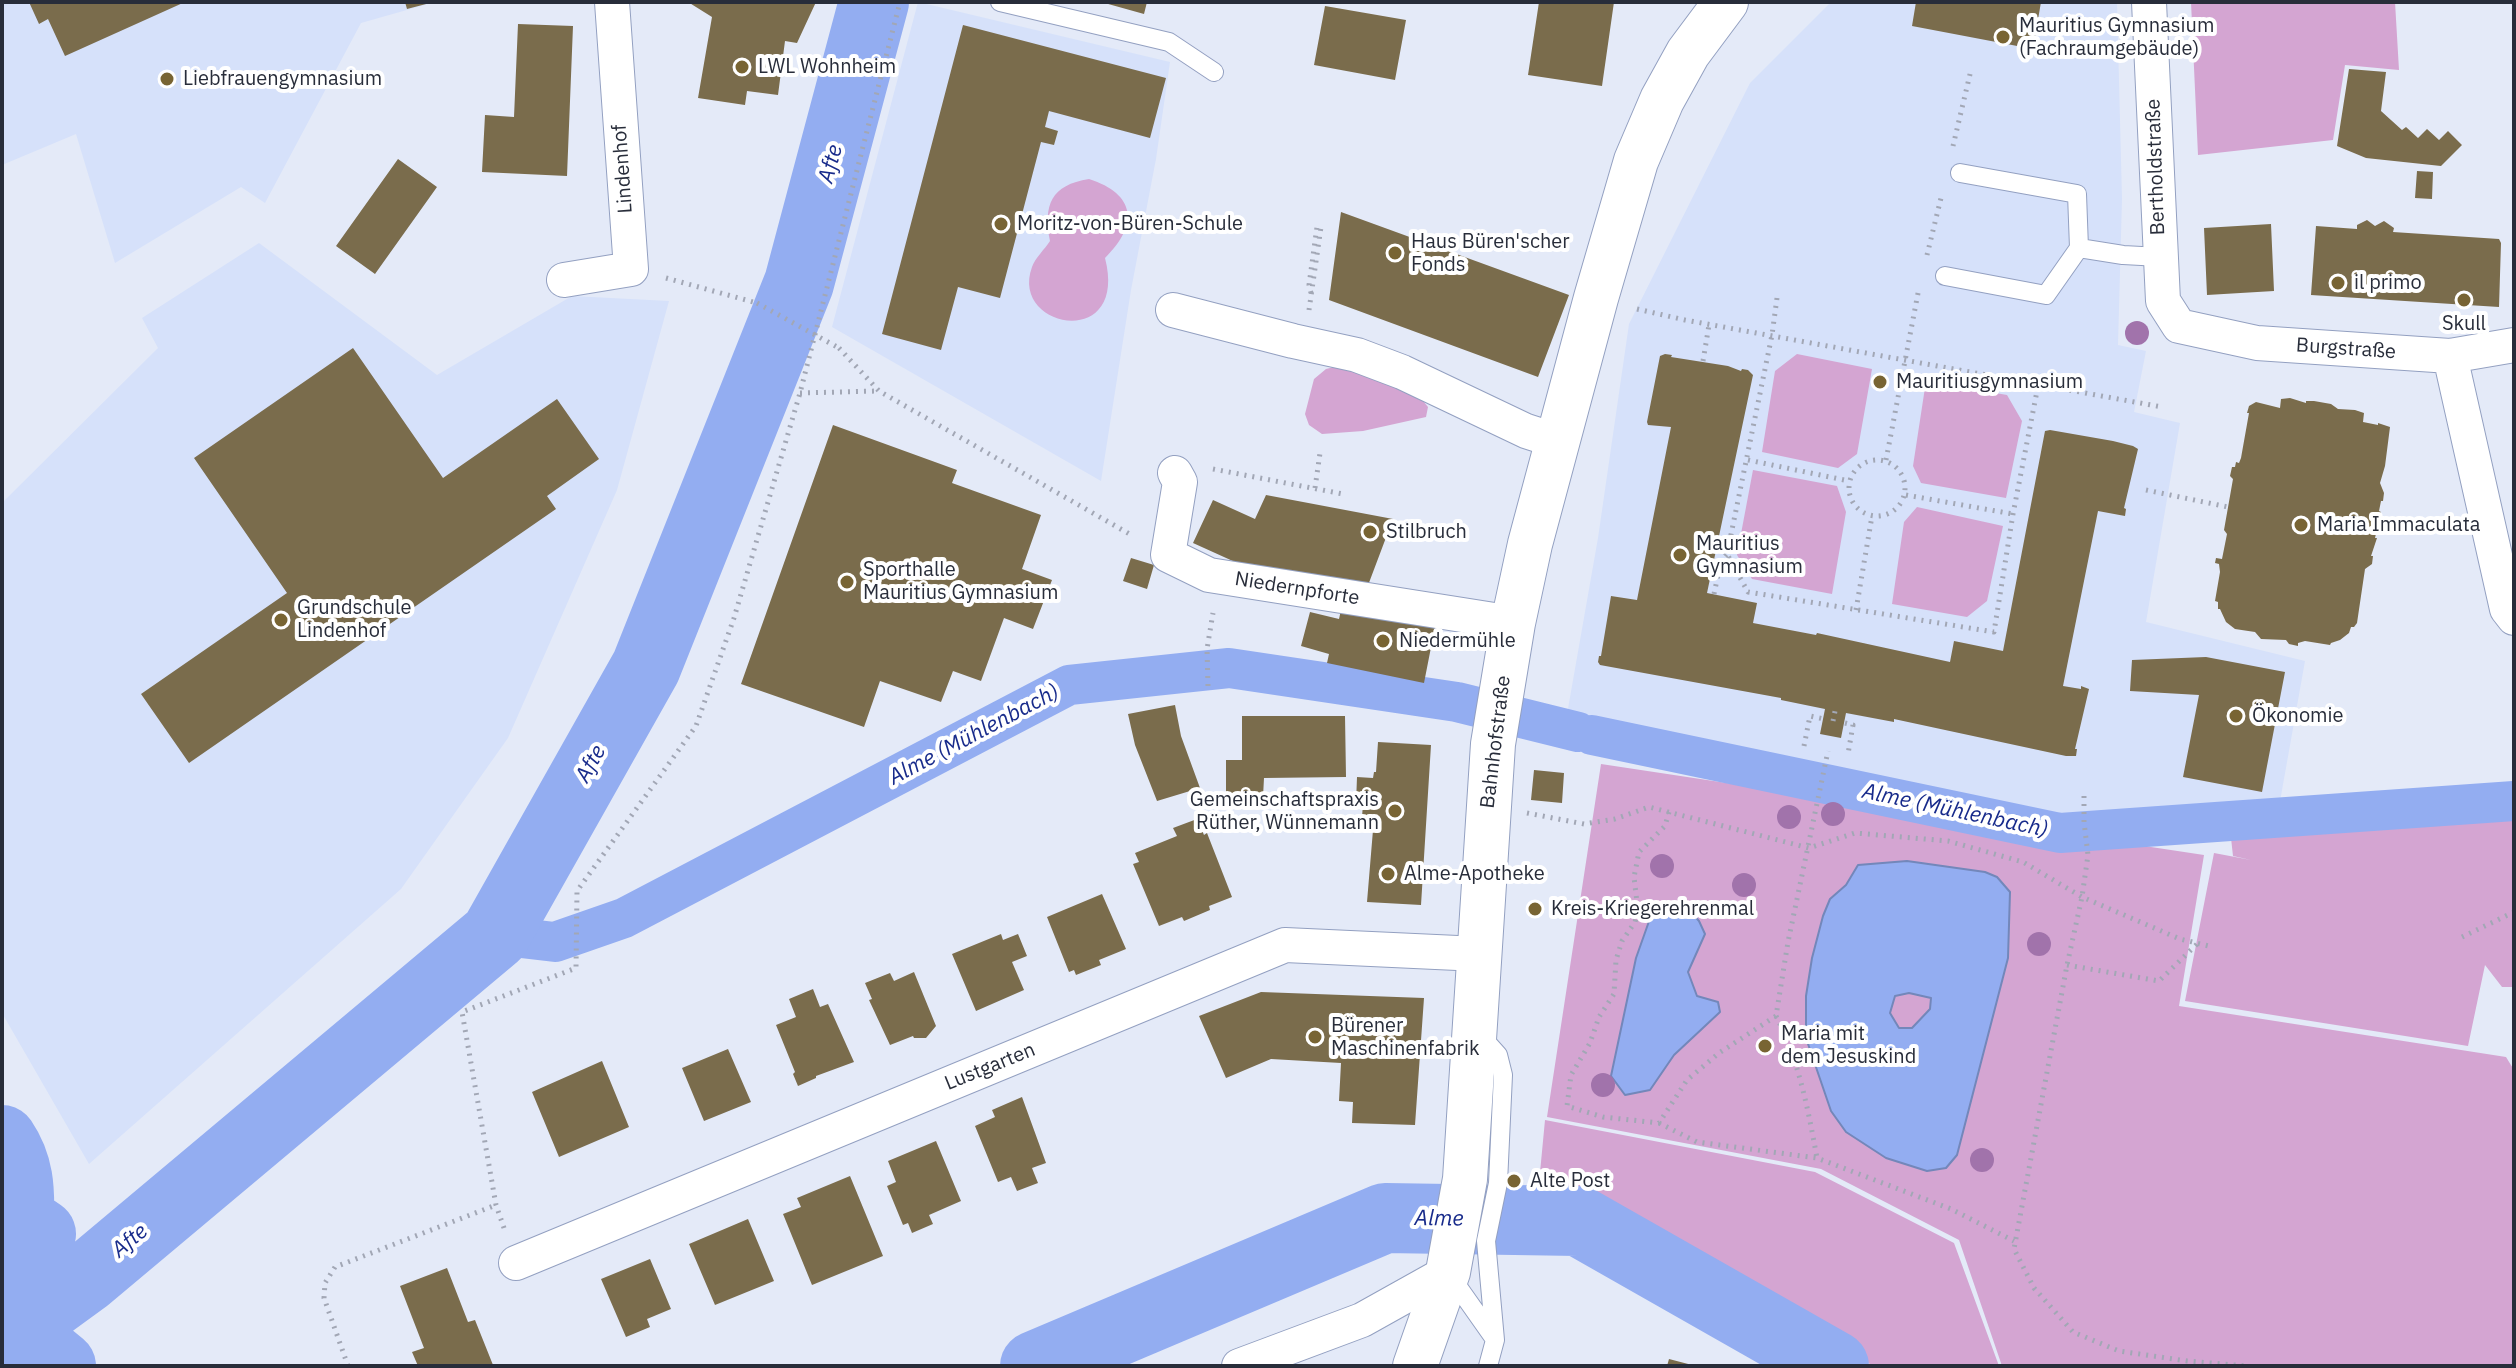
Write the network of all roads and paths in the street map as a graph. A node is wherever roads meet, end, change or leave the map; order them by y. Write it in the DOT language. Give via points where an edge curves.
graph roads {
  1 [pos="612,2"];
  2 [pos="900,2"];
  3 [pos="1000,2"];
  4 [pos="2149,2"];
  5 [pos="1722,3"];
  6 [pos="1214,72"];
  7 [pos="1960,173"];
  8 [pos="1319,227"];
  9 [pos="2079,248"];
  10 [pos="2160,257"];
  11 [pos="631,269"];
  12 [pos="1945,276"];
  13 [pos="564,280"];
  14 [pos="1777,298"];
  15 [pos="1173,310"];
  16 [pos="1672,318"];
  17 [pos="1911,322"];
  18 [pos="1709,325"];
  19 [pos="2179,326"];
  20 [pos="1772,335"];
  21 [pos="2514,345"];
  22 [pos="2450,356"];
  23 [pos="1904,359"];
  24 [pos="1703,361"];
  25 [pos="2038,386"];
  26 [pos="879,391"];
  27 [pos="800,393"];
  28 [pos="2162,407"];
  29 [pos="1557,441"];
  30 [pos="1320,453"];
  31 [pos="1748,460"];
  32 [pos="1886,460"];
  33 [pos="1175,473"];
  34 [pos="1849,481"];
  35 [pos="1315,488"];
  36 [pos="2146,490"];
  37 [pos="1343,494"];
  38 [pos="1906,495"];
  39 [pos="2228,507"];
  40 [pos="2013,514"];
  41 [pos="1872,516"];
  42 [pos="1727,554"];
  43 [pos="1168,555"];
  44 [pos="1714,594"];
  45 [pos="1856,610"];
  46 [pos="2514,618"];
  47 [pos="1513,623"];
  48 [pos="1207,649"];
  49 [pos="1208,686"];
  50 [pos="1835,711"];
  51 [pos="1824,719"];
  52 [pos="1833,721"];
  53 [pos="1845,723"];
  54 [pos="1804,746"];
  55 [pos="1828,751"];
  56 [pos="1848,754"];
  57 [pos="2084,796"];
  58 [pos="1516,811"];
  59 [pos="1669,812"];
  60 [pos="1809,848"];
  61 [pos="2082,897"];
  62 [pos="2514,912"];
  63 [pos="2462,937"];
  64 [pos="2197,944"];
  65 [pos="2213,947"];
  66 [pos="1479,954"];
  67 [pos="2067,965"];
  68 [pos="1776,1016"];
  69 [pos="1659,1123"];
  70 [pos="1817,1158"];
  71 [pos="496,1205"];
  72 [pos="2014,1241"];
  73 [pos="516,1263"];
  74 [pos="1462,1266"];
  75 [pos="1495,1340"];
  76 [pos="348,1366"];
  77 [pos="1239,1366"];
  78 [pos="1415,1366"];
  79 [pos="1488,1366"];
  80 [pos="2247,1366"];
  1 -- 11 [label="street, Lindenhof"];
  2 -- 27 [label="path"];
  3 -- 6 [label="lane" via="1169,42"];
  4 -- 10 [label="street, Bertholdstraße"];
  5 -- 29 [label="main road, Bahnhofstraße" via="1662,100 1636,161"];
  7 -- 9 [label="lane" via="2077,194"];
  8 -- 8 [label="path" via="1309,285 1312,298"];
  9 -- 10 [label="lane"];
  9 -- 12 [label="lane" via="2046,295"];
  10 -- 19 [label="street, Bertholdstraße" via="2163,301"];
  11 -- 13 [label="street"];
  11 -- 26 [label="path, bridge" via="757,303 839,348"];
  14 -- 20 [label="path"];
  15 -- 29 [label="street" via="1357,355"];
  16 -- 18 [label="path"];
  17 -- 23 [label="path"];
  18 -- 20 [label="path"];
  18 -- 24 [label="path"];
  19 -- 22 [label="street, Burgstraße" via="2257,343"];
  20 -- 23 [label="path"];
  20 -- 31 [label="path"];
  21 -- 22 [label="street, Burgstraße"];
  22 -- 46 [label="street" via="2507,609"];
  23 -- 25 [label="path"];
  23 -- 32 [label="path"];
  25 -- 28 [label="path"];
  25 -- 40 [label="path"];
  26 -- 27 [label="path"];
  26 -- 43 [label="path"];
  27 -- 71 [label="path" via="734,618 696,726 577,891 576,968 462,1012"];
  29 -- 47 [label="main road, Bahnhofstraße"];
  30 -- 35 [label="path"];
  31 -- 34 [label="path"];
  31 -- 42 [label="path"];
  32 -- 34 [label="path" via="1864,462"];
  32 -- 38 [label="path" via="1901,472"];
  33 -- 35 [label="path" via="1188,464"];
  33 -- 43 [label="street" via="1180,482"];
  34 -- 41 [label="path" via="1850,499"];
  35 -- 37 [label="path"];
  36 -- 39 [label="path"];
  38 -- 40 [label="path"];
  38 -- 41 [label="path" via="1890,514"];
  40 -- 45 [label="path" via="1994,632"];
  41 -- 45 [label="path"];
  42 -- 44 [label="path"];
  42 -- 45 [label="path" via="1748,592"];
  43 -- 47 [label="street, Niedernpforte" via="1209,575"];
  47 -- 66 [label="main road, Bahnhofstraße" via="1493,744"];
  48 -- 49 [label="path"];
  50 -- 52 [label="path"];
  51 -- 54 [label="path" via="1810,716"];
  53 -- 56 [label="path" via="1853,725"];
  55 -- 60 [label="path"];
  57 -- 61 [label="path" via="2087,849"];
  58 -- 59 [label="path" via="1584,824 1649,807"];
  59 -- 60 [label="path"];
  59 -- 69 [label="path" via="1665,826 1639,852 1635,922 1616,960 1614,994 1571,1075 1567,1106 1603,1117"];
  60 -- 61 [label="path" via="1855,833 1948,841 2023,862"];
  60 -- 68 [label="path"];
  61 -- 64 [label="path"];
  61 -- 67 [label="path"];
  62 -- 63 [label="path"];
  64 -- 65 [label="path"];
  64 -- 67 [label="path" via="2159,981"];
  66 -- 73 [label="street, Lustgarten" via="1285,945"];
  66 -- 74 [label="main road, Bahnhofstraße" via="1475,1030 1481,1181"];
  67 -- 72 [label="path"];
  68 -- 69 [label="path" via="1687,1080"];
  68 -- 70 [label="path" via="1798,1070"];
  69 -- 70 [label="path" via="1697,1142"];
  70 -- 72 [label="path" via="1951,1209"];
  71 -- 73 [label="path"];
  71 -- 76 [label="path" via="335,1267 325,1283 324,1298"];
  72 -- 80 [label="path" via="2034,1288 2073,1332 2119,1351"];
  74 -- 75 [label="lane"];
  74 -- 75 [label="lane"];
  74 -- 77 [label="street" via="1362,1320"];
  74 -- 78 [label="main road, Bahnhofstraße"];
  75 -- 79 [label="lane"];
}
